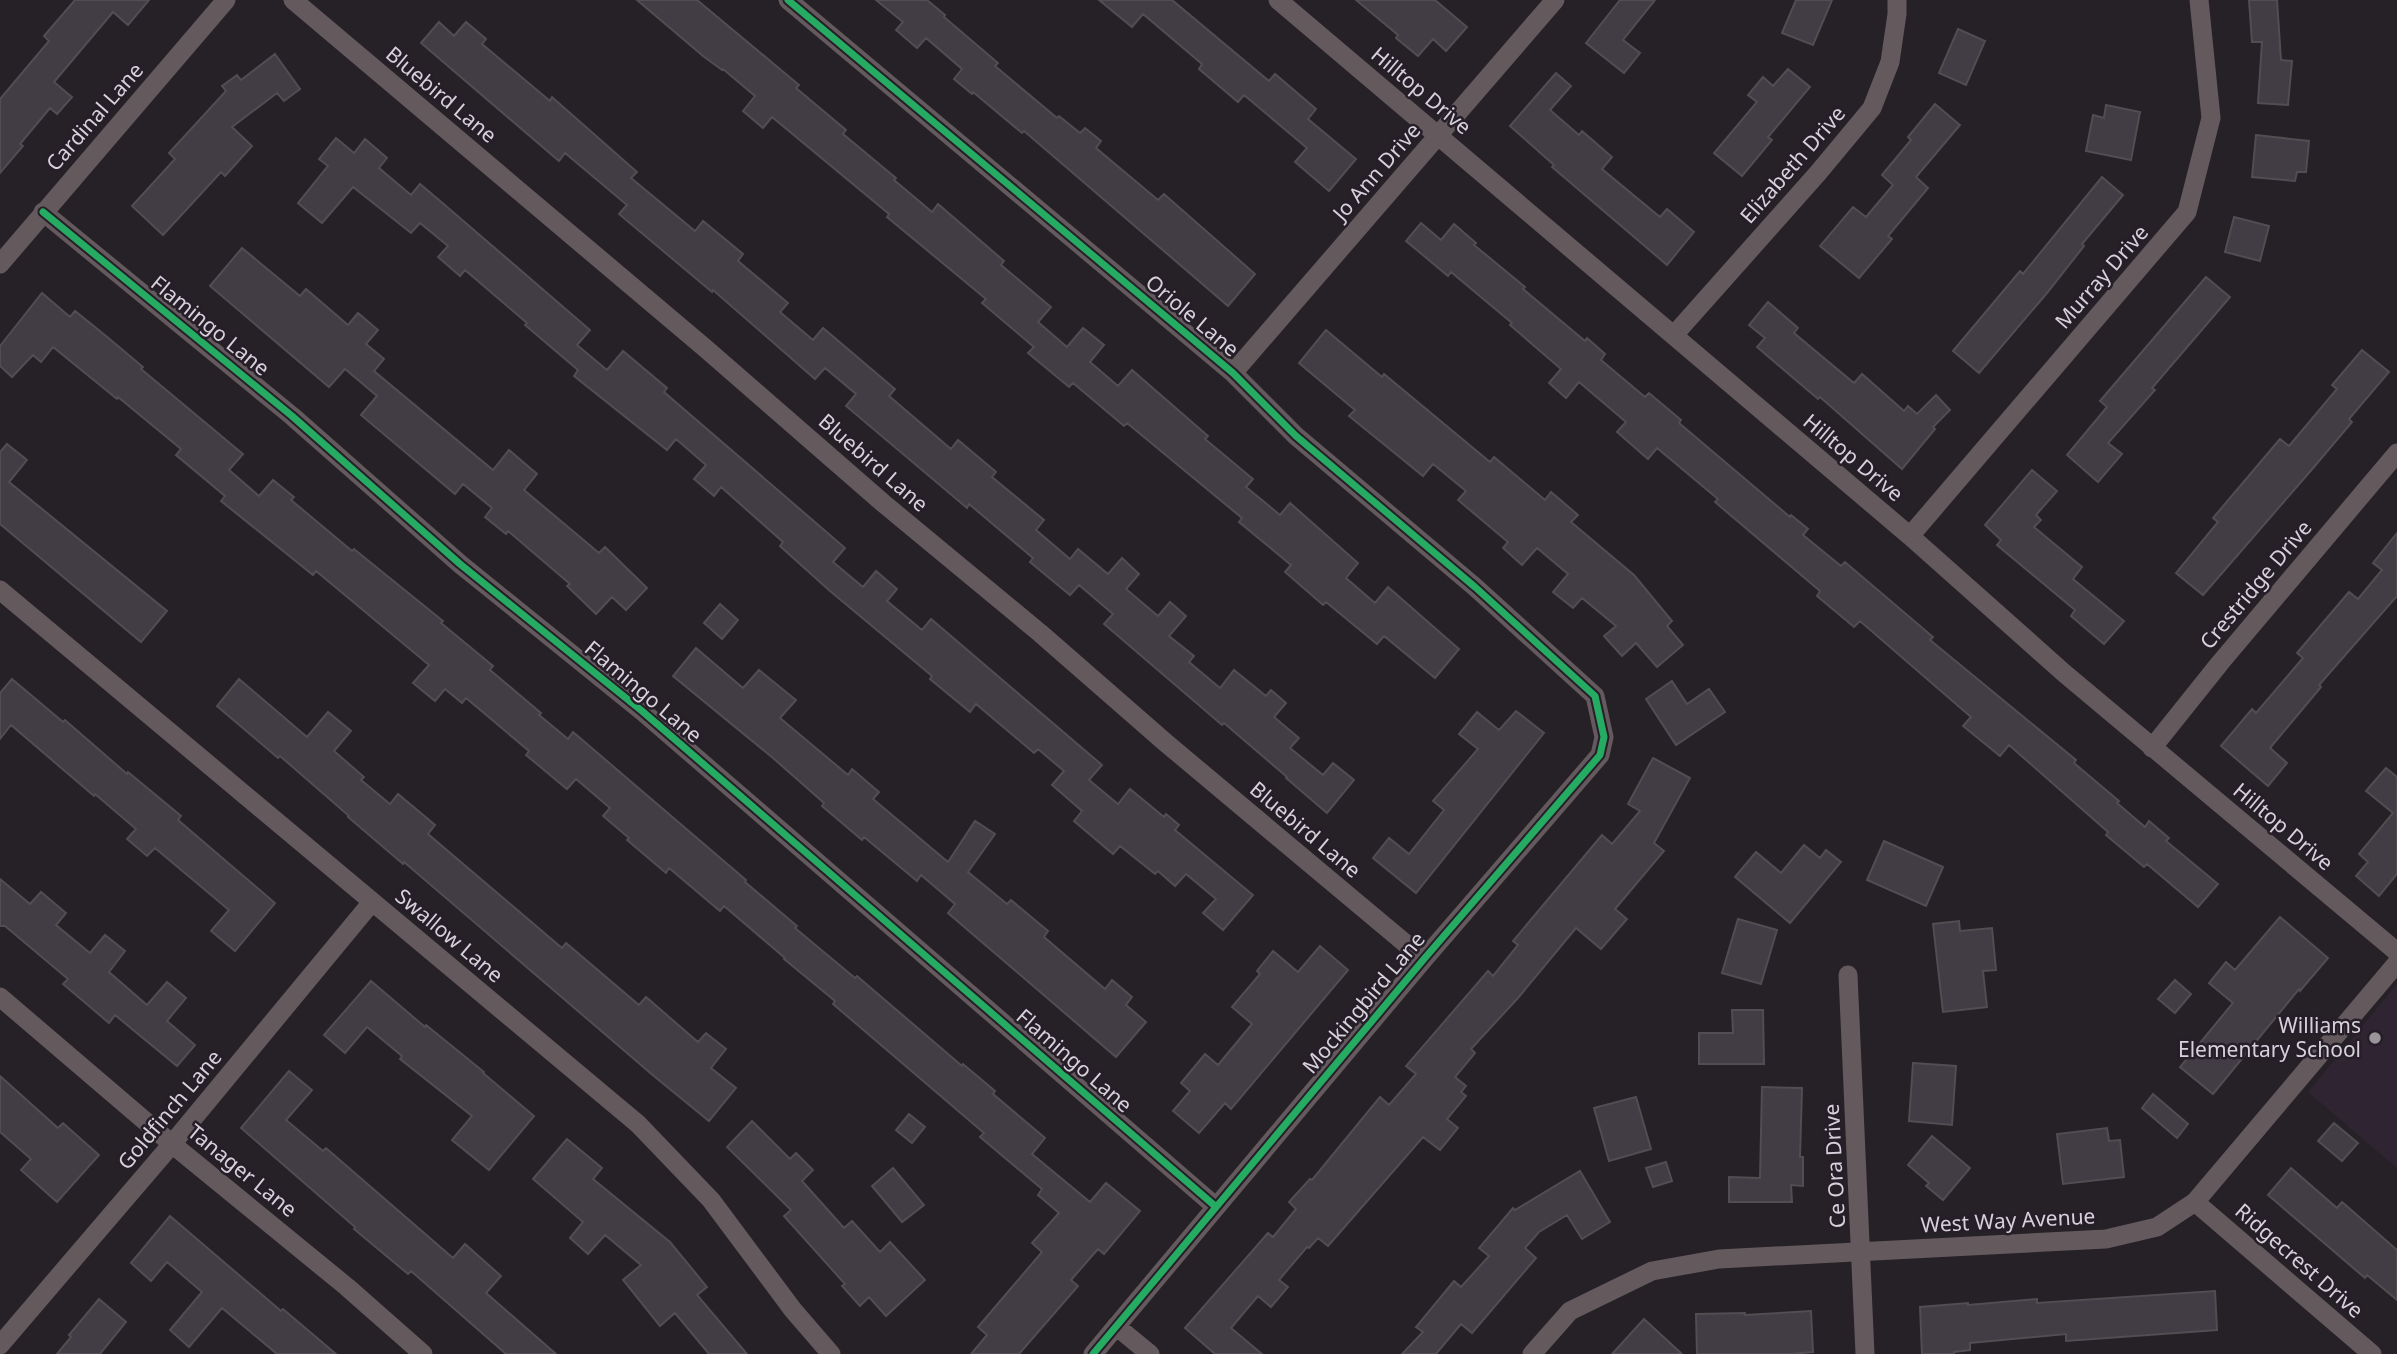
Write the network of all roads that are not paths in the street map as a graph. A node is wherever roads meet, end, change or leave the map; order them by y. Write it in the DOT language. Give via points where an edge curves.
graph roads {
  1 [pos="226,0"];
  2 [pos="293,0"];
  3 [pos="788,0"];
  4 [pos="1278,0"];
  5 [pos="1555,0"];
  6 [pos="1897,0"];
  7 [pos="2199,0"];
  8 [pos="1438,136"];
  9 [pos="43,212"];
  10 [pos="0,264"];
  11 [pos="1674,335"];
  12 [pos="1233,373"];
  13 [pos="2397,453"];
  14 [pos="1910,536"];
  15 [pos="0,590"];
  16 [pos="1566,667"];
  17 [pos="2152,748"];
  18 [pos="372,902"];
  19 [pos="2397,952"];
  20 [pos="1424,958"];
  21 [pos="2397,963"];
  22 [pos="1848,975"];
  23 [pos="0,997"];
  24 [pos="172,1144"];
  25 [pos="2195,1202"];
  26 [pos="1215,1206"];
  27 [pos="1862,1251"];
  28 [pos="1116,1326"];
  29 [pos="0,1345"];
  30 [pos="423,1354"];
  31 [pos="831,1354"];
  32 [pos="1093,1354"];
  33 [pos="1150,1354"];
  34 [pos="1532,1354"];
  35 [pos="1865,1354"];
  36 [pos="2372,1354"];
  1 -- 9 [label="street, Cardinal Lane"];
  2 -- 20 [label="street, Bluebird Lane"];
  3 -- 12 [label="street, Oriole Lane"];
  4 -- 8 [label="street, Hilltop Drive"];
  5 -- 8 [label="street, Jo Ann Drive"];
  6 -- 11 [label="street, Elizabeth Drive" via="1890,62 1872,108"];
  7 -- 14 [label="street, Murray Drive" via="2211,118 2187,212"];
  8 -- 11 [label="street, Hilltop Drive"];
  8 -- 12 [label="street, Jo Ann Drive"];
  9 -- 10 [label="street, Cardinal Lane"];
  9 -- 26 [label="street, Flamingo Lane" via="292,416 460,564 642,711"];
  11 -- 14 [label="street, Hilltop Drive"];
  12 -- 16 [label="street, Oriole Lane" via="1296,436"];
  13 -- 17 [label="street, Crestridge Drive"];
  14 -- 17 [label="street, Hilltop Drive"];
  15 -- 18 [label="street, Swallow Lane"];
  16 -- 20 [label="street, Mockingbird Lane" via="1595,696 1604,737 1600,755"];
  17 -- 19 [label="street, Hilltop Drive"];
  18 -- 24 [label="street, Goldfinch Lane"];
  18 -- 31 [label="street, Swallow Lane" via="638,1124 711,1200"];
  20 -- 26 [label="street, Mockingbird Lane"];
  21 -- 25 [label="street, West Way Avenue"];
  22 -- 27 [label="street, Ce Ora Drive"];
  23 -- 24 [label="street, Tanager Lane"];
  24 -- 29 [label="street, Goldfinch Lane"];
  24 -- 30 [label="street, Tanager Lane"];
  25 -- 27 [label="street, West Way Avenue" via="2157,1227 2106,1239"];
  25 -- 36 [label="street, Ridgecrest Drive"];
  26 -- 28 [label="street, Mockingbird Lane"];
  27 -- 34 [label="street, West Way Avenue" via="1718,1259 1652,1271 1570,1311"];
  27 -- 35 [label="street, Ce Ora Drive"];
  28 -- 32 [label="street, Mockingbird Lane"];
  28 -- 33 [label="street"];
}
